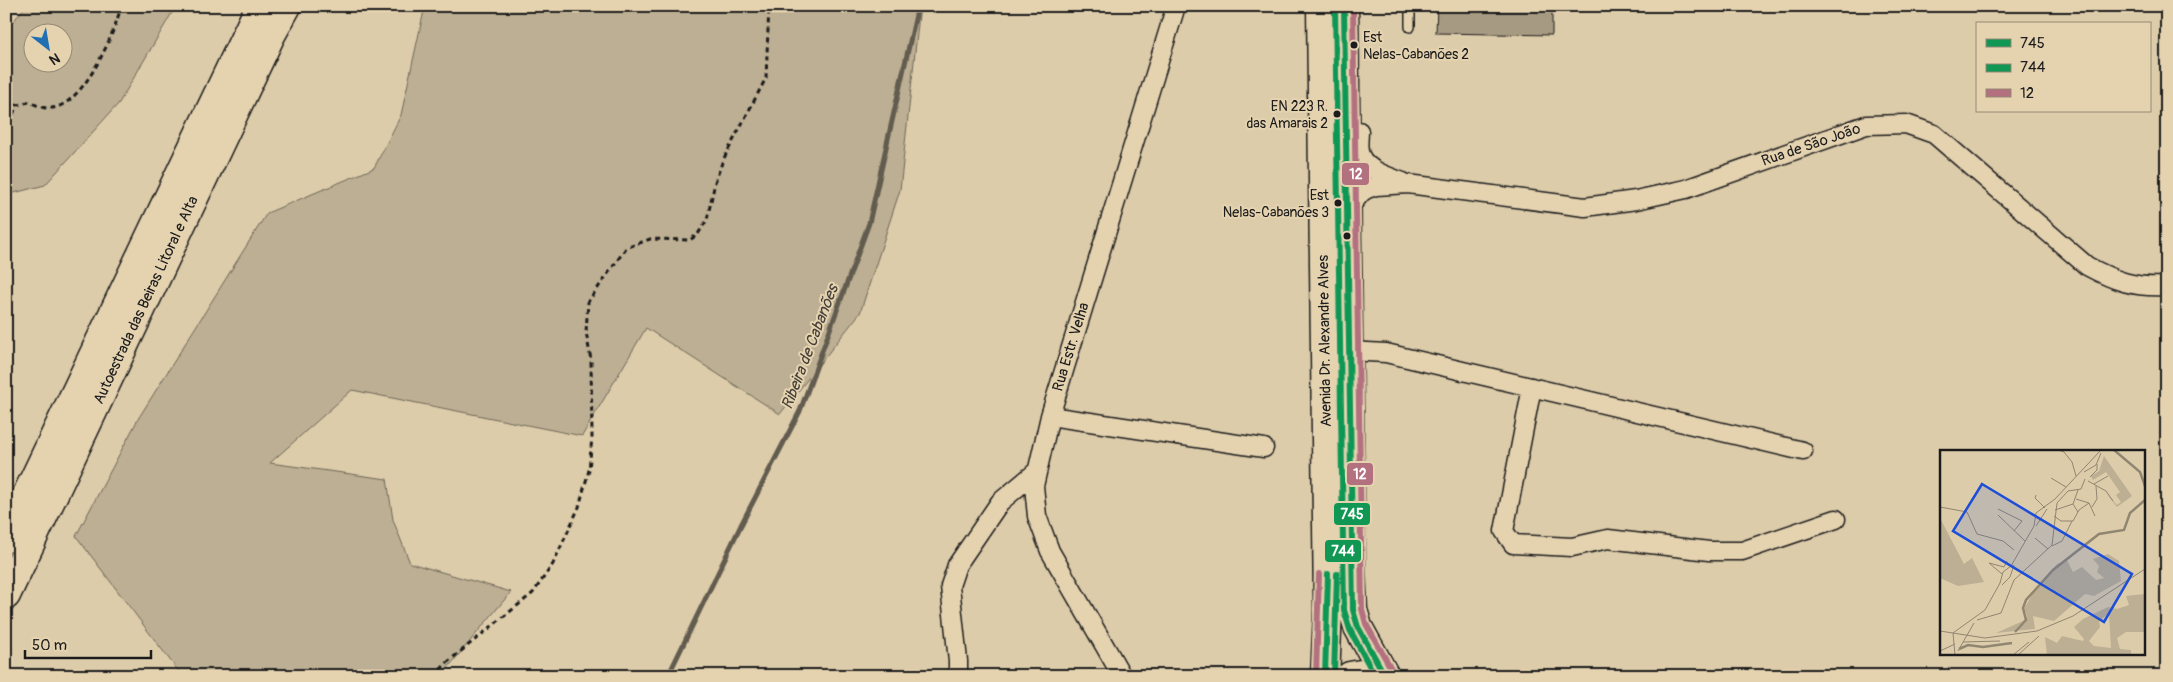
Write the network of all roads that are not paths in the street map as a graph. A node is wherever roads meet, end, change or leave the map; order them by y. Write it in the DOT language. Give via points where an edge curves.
graph roads {
  1 [pos="260,6"];
  2 [pos="287,6"];
  3 [pos="1176,6"];
  4 [pos="1321,6"];
  5 [pos="1344,6"];
  6 [pos="1410,6"];
  7 [pos="1410,27"];
  8 [pos="1346,104"];
  9 [pos="1408,184"];
  10 [pos="1347,210"];
  11 [pos="2167,286"];
  12 [pos="1349,350"];
  13 [pos="1532,387"];
  14 [pos="1050,416"];
  15 [pos="1264,448"];
  16 [pos="1803,451"];
  17 [pos="1037,470"];
  18 [pos="1836,519"];
  19 [pos="6,538"];
  20 [pos="6,596"];
  21 [pos="958,676"];
  22 [pos="1122,676"];
  23 [pos="1325,676"];
  24 [pos="1350,676"];
  25 [pos="1376,676"];
  26 [pos="1385,676"];
  1 -- 19 [label="main road, Autoestrada das Beiras Litoral e Alta"];
  2 -- 20 [label="main road, Autoestrada das Beiras Litoral e Alta"];
  3 -- 14 [label="street, Rua Estr. Velha"];
  4 -- 23 [label="main road, Avenida Dr. Alexandre Alves" via="1328,609"];
  5 -- 8 [label="main road, Avenida Dr. Alexandre Alves"];
  6 -- 7 [label="lane"];
  8 -- 9 [label="street" via="1358,120 1359,153 1363,160 1377,171"];
  8 -- 10 [label="main road, Avenida Dr. Alexandre Alves"];
  9 -- 10 [label="street" via="1367,189"];
  9 -- 11 [label="street, Rua de São João" via="1594,206 1686,189 1866,125 1906,124 1934,134 2087,266 2115,281 2148,287"];
  10 -- 12 [label="main road, Avenida Dr. Alexandre Alves"];
  12 -- 13 [label="street" via="1386,353"];
  12 -- 26 [label="main road, Avenida Dr. Alexandre Alves" via="1353,610 1367,646"];
  13 -- 16 [label="street"];
  13 -- 18 [label="street" via="1504,531 1513,544 1572,547 1608,539 1709,551 1742,551"];
  14 -- 15 [label="street"];
  14 -- 17 [label="street, Rua Estr. Velha"];
  17 -- 21 [label="street" via="1000,502 957,565 950,586"];
  17 -- 22 [label="street, Rua Estr. Velha" via="1034,486 1037,516 1050,551"];
  24 -- 25 [label="main road"];
}
